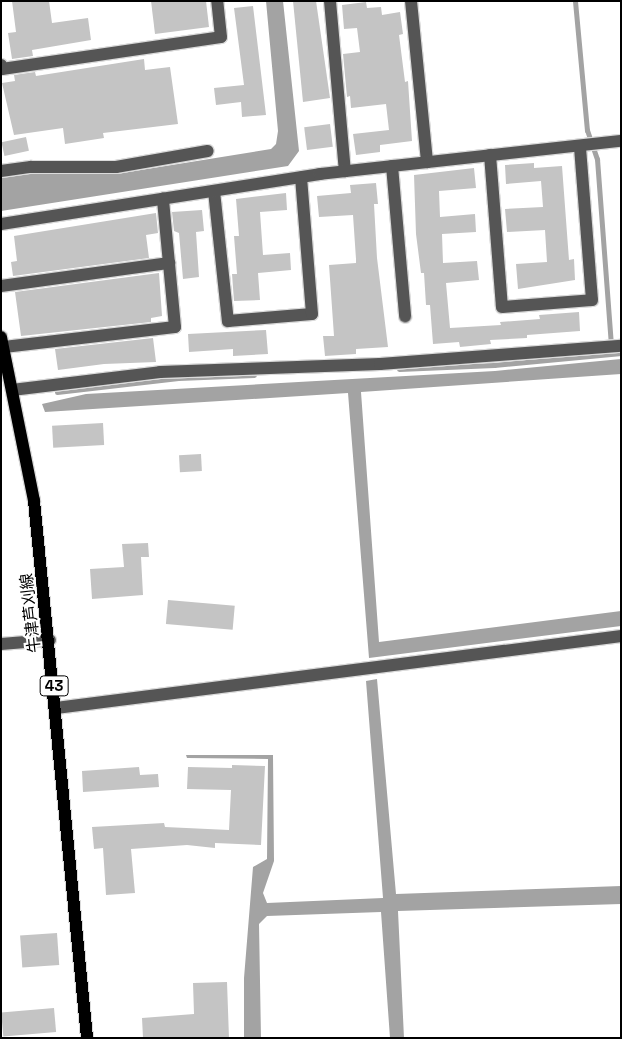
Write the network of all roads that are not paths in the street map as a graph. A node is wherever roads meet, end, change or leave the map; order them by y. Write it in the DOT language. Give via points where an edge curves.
graph roads {
  1 [pos="217,1"];
  2 [pos="330,1"];
  3 [pos="412,1"];
  4 [pos="1,65"];
  5 [pos="621,141"];
  6 [pos="588,145"];
  7 [pos="208,151"];
  8 [pos="490,155"];
  9 [pos="427,162"];
  10 [pos="392,166"];
  11 [pos="1,171"];
  12 [pos="345,171"];
  13 [pos="301,177"];
  14 [pos="214,190"];
  15 [pos="163,199"];
  16 [pos="1,224"];
  17 [pos="169,263"];
  18 [pos="1,286"];
  19 [pos="405,316"];
  20 [pos="3,342"];
  21 [pos="615,346"];
  22 [pos="12,390"];
  23 [pos="621,636"];
  24 [pos="50,640"];
  25 [pos="1,644"];
  26 [pos="56,708"];
  27 [pos="87,1038"];
  1 -- 4 [label="street" via="221,37 2,69"];
  2 -- 12 [label="street"];
  3 -- 9 [label="street"];
  5 -- 6 [label="street"];
  6 -- 8 [label="street"];
  6 -- 8 [label="street" via="592,300 502,307"];
  7 -- 11 [label="street" via="116,167 31,166"];
  8 -- 9 [label="street"];
  9 -- 10 [label="street"];
  10 -- 12 [label="street"];
  10 -- 19 [label="street"];
  12 -- 13 [label="street"];
  13 -- 14 [label="street"];
  13 -- 14 [label="street" via="312,314 228,321"];
  14 -- 15 [label="street"];
  15 -- 16 [label="street"];
  15 -- 17 [label="street"];
  17 -- 18 [label="street"];
  17 -- 20 [label="street" via="175,327"];
  20 -- 22 [label="main road, 牛津芦刈線 / 43"];
  21 -- 22 [label="street" via="380,364 160,372"];
  22 -- 24 [label="main road, 牛津芦刈線 / 43" via="34,501"];
  23 -- 26 [label="street"];
  24 -- 25 [label="street"];
  24 -- 26 [label="main road, 牛津芦刈線 / 43"];
  26 -- 27 [label="main road, 牛津芦刈線 / 43"];
}
